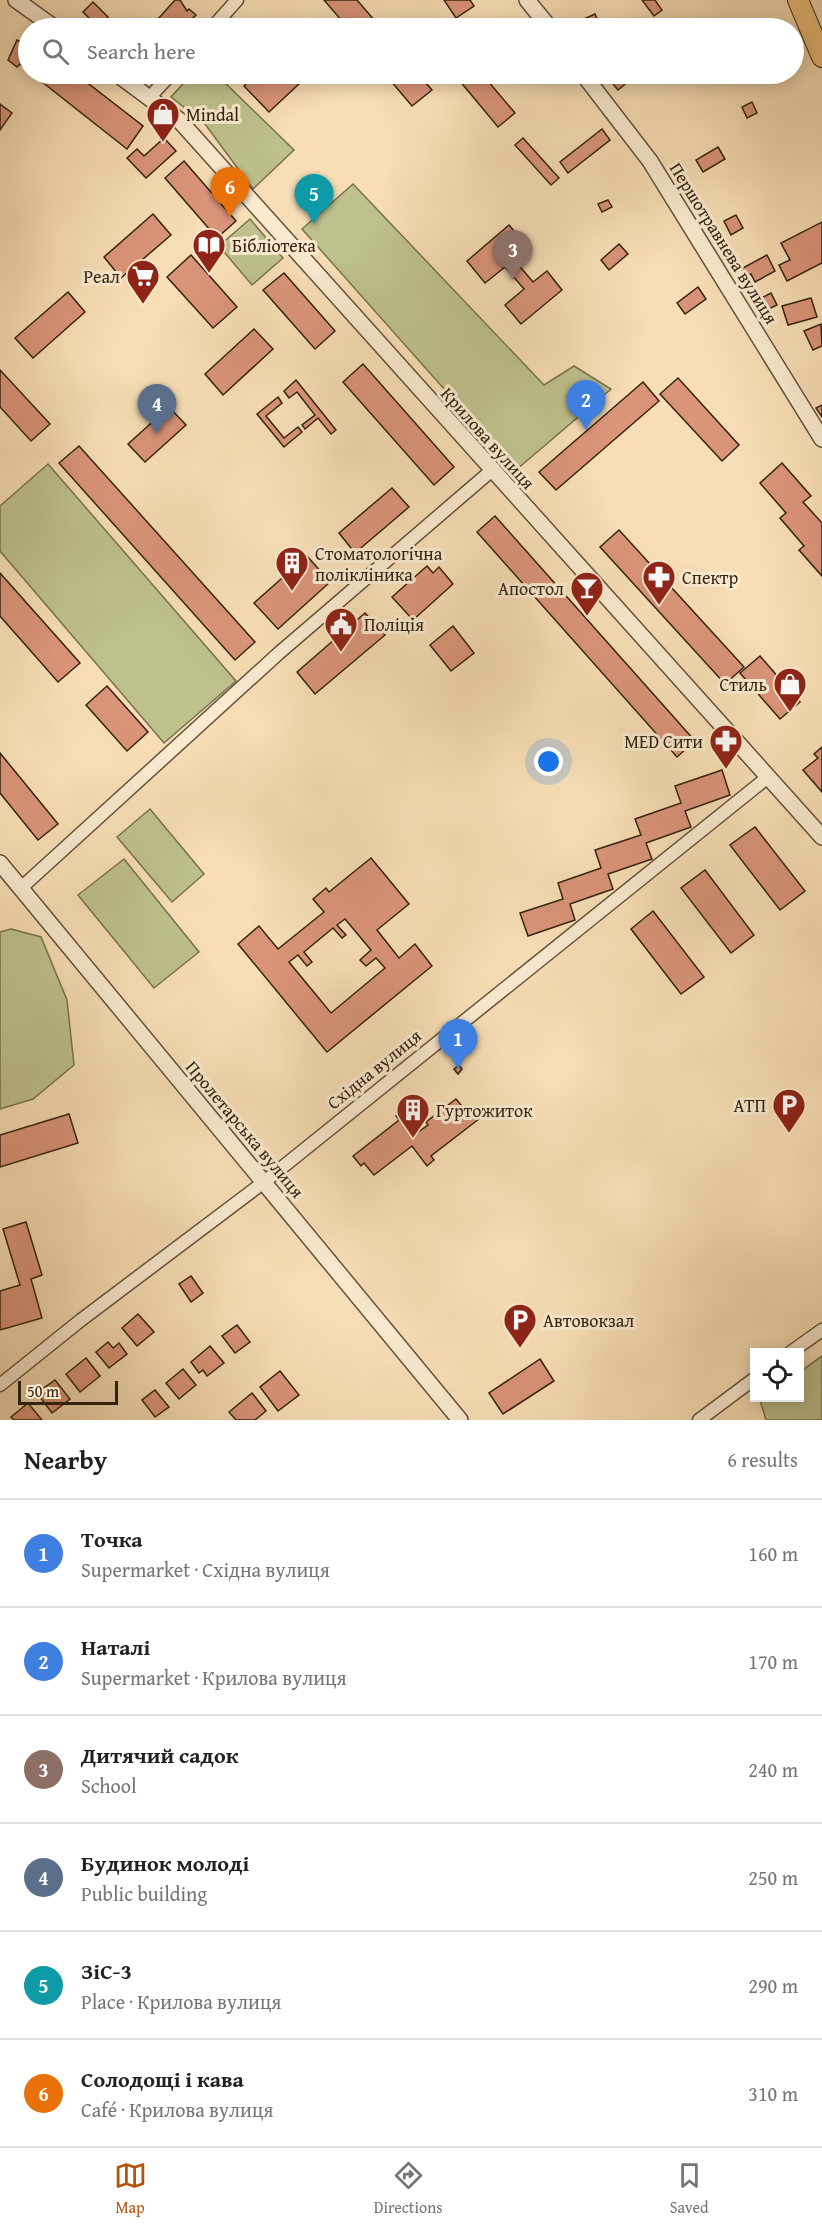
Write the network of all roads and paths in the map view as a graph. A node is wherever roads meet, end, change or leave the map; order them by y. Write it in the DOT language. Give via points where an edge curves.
graph roads {
  1 [pos="16,0"];
  2 [pos="237,0"];
  3 [pos="527,0"];
  4 [pos="798,0"];
  5 [pos="41,18"];
  6 [pos="221,18"];
  7 [pos="542,18"];
  8 [pos="822,57"];
  9 [pos="130,84"];
  10 [pos="162,84"];
  11 [pos="592,84"];
  12 [pos="149,98"];
  13 [pos="822,439"];
  14 [pos="491,471"];
  15 [pos="768,777"];
  16 [pos="822,837"];
  17 [pos="0,863"];
  18 [pos="21,888"];
  19 [pos="264,1182"];
  20 [pos="822,1330"];
  21 [pos="798,1348"];
  22 [pos="750,1382"];
  23 [pos="0,1385"];
  24 [pos="460,1420"];
  25 [pos="699,1420"];
  1 -- 5 [label="street"];
  2 -- 6 [label="street"];
  3 -- 7 [label="street"];
  4 -- 8 [label="highway"];
  9 -- 12 [label="street, Крилова вулиця"];
  10 -- 12 [label="street"];
  11 -- 13 [label="street, Першотравнева вулиця" via="650,161"];
  12 -- 14 [label="street, Крилова вулиця" via="179,120"];
  14 -- 15 [label="street, Крилова вулиця"];
  14 -- 18 [label="street" via="279,653"];
  15 -- 16 [label="street, Крилова вулиця"];
  15 -- 19 [label="street, Східна вулиця"];
  17 -- 18 [label="street, Пролетарська вулиця"];
  18 -- 19 [label="street, Пролетарська вулиця"];
  19 -- 23 [label="street, Східна вулиця"];
  19 -- 24 [label="street, Пролетарська вулиця"];
  20 -- 21 [label="street"];
  22 -- 25 [label="street"];
}
